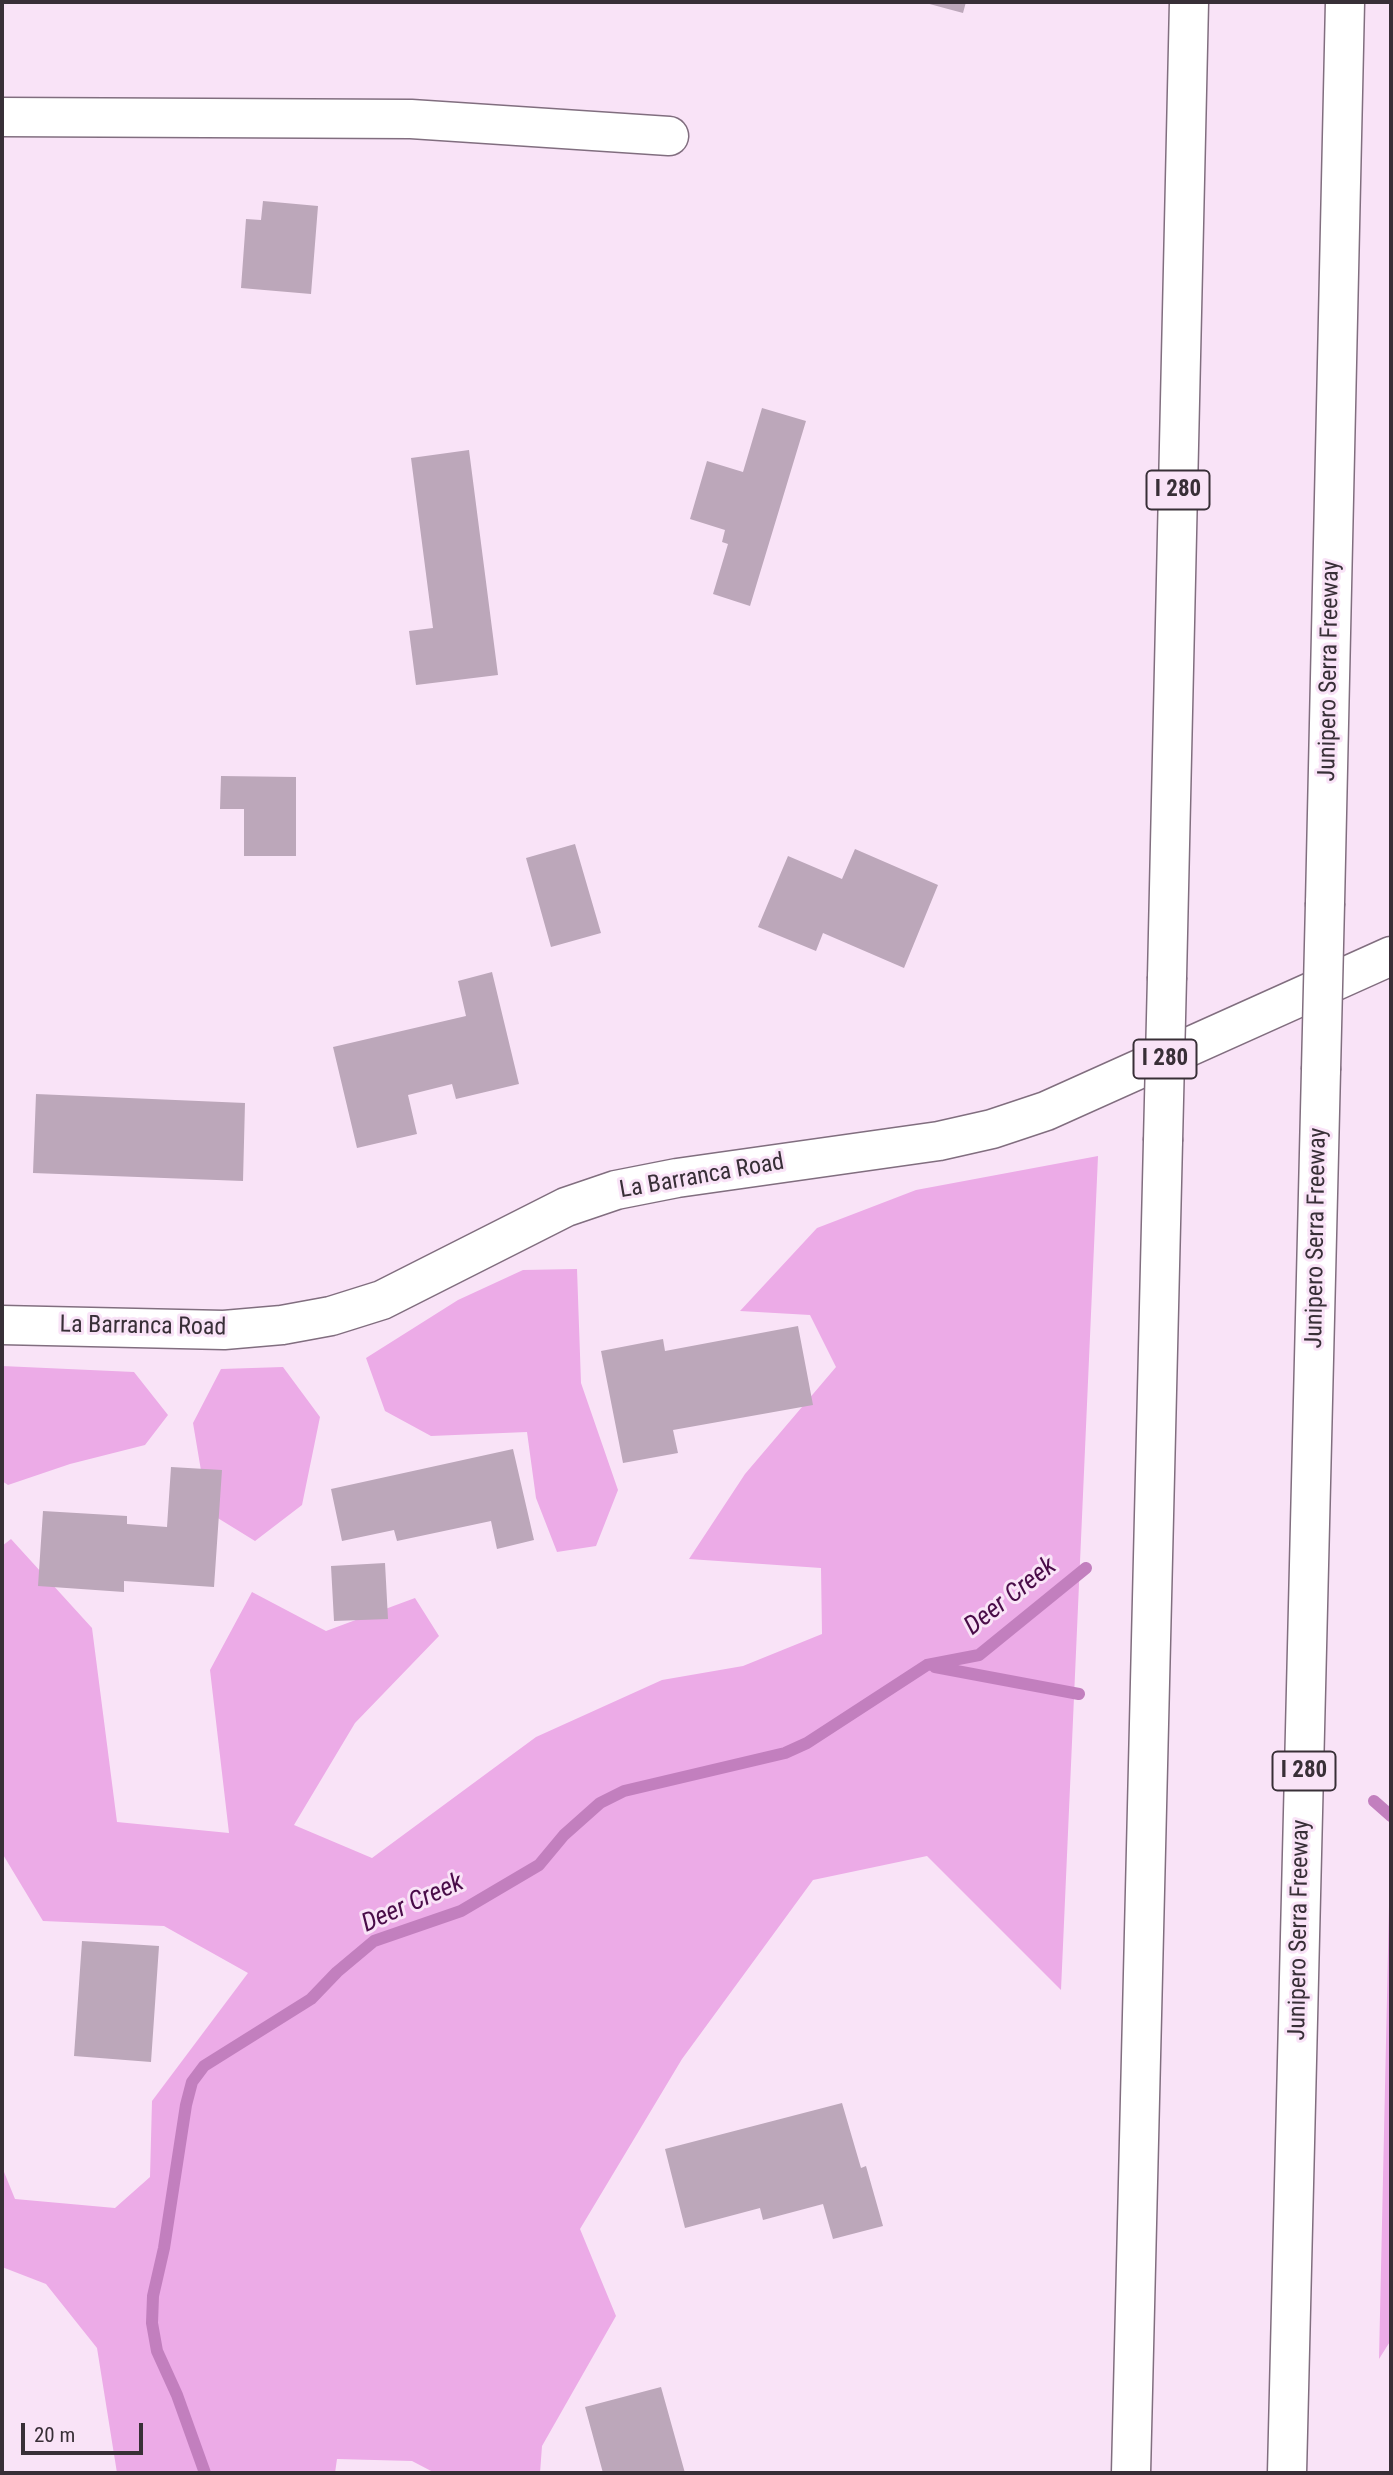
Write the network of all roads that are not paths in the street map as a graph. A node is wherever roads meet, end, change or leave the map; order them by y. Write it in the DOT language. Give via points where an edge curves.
graph roads {
  1 [pos="1189,2"];
  2 [pos="1345,2"];
  3 [pos="2,117"];
  4 [pos="669,136"];
  5 [pos="1391,956"];
  6 [pos="2,1325"];
  7 [pos="1131,2473"];
  8 [pos="1287,2473"];
  1 -- 7 [label="main road, I 280, bridge"];
  2 -- 8 [label="main road, Junipero Serra Freeway / I 280, bridge"];
  3 -- 4 [label="main road" via="411,119"];
  5 -- 6 [label="main road, La Barranca Road" via="1046,1111 939,1141 616,1190 566,1207 382,1300 331,1316 224,1330"];
}
